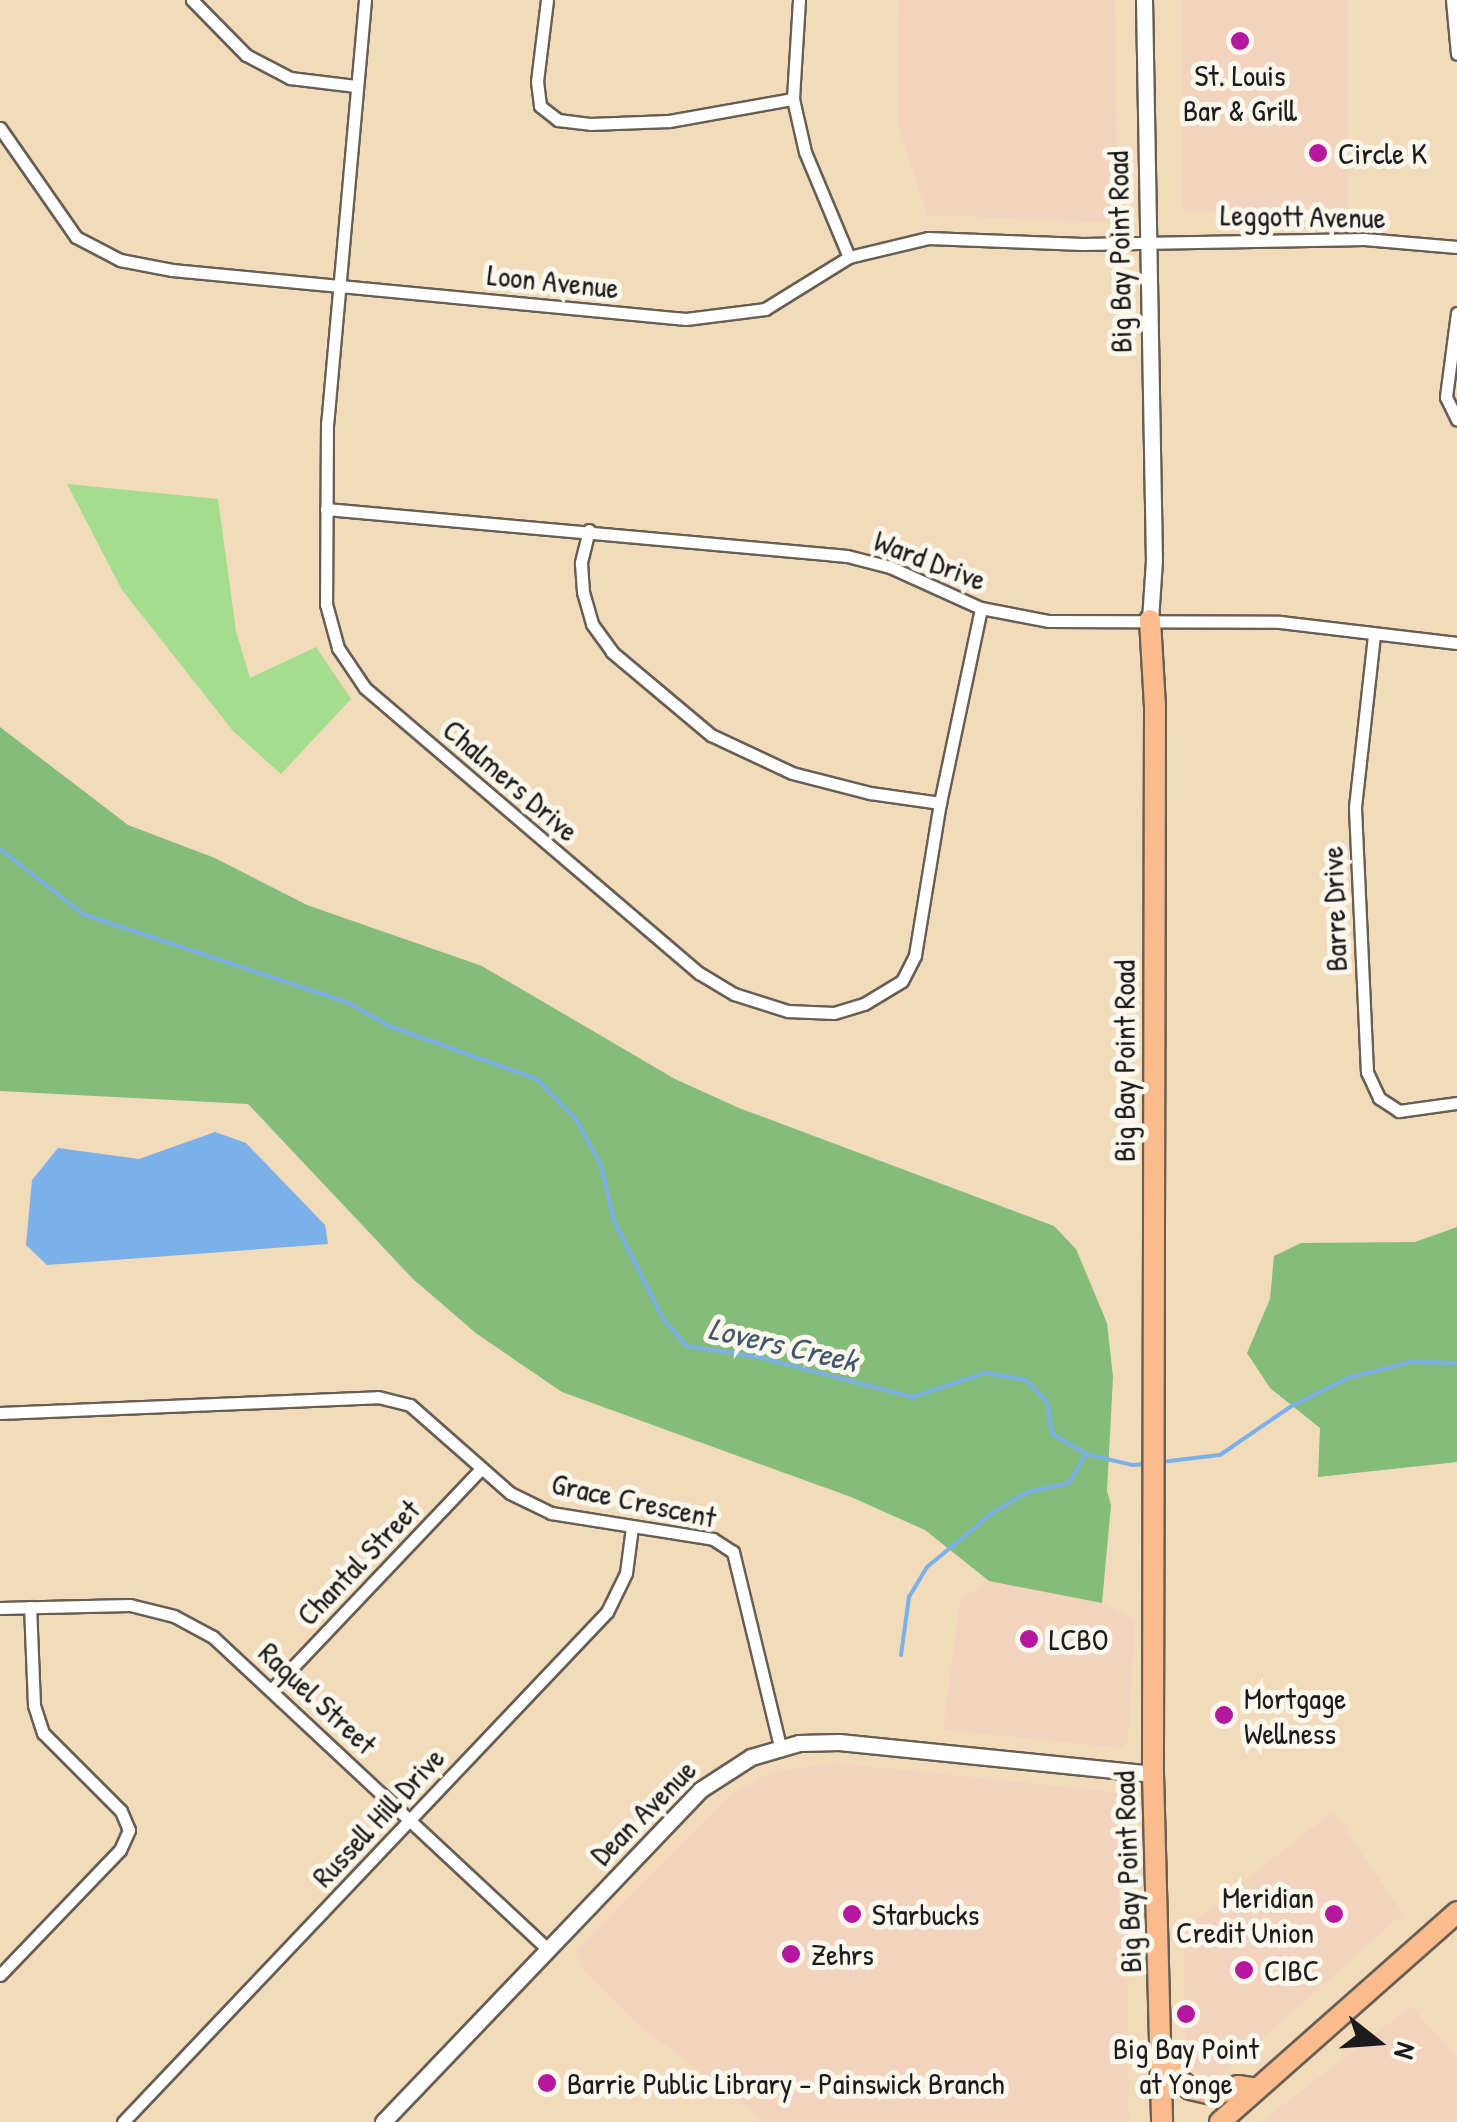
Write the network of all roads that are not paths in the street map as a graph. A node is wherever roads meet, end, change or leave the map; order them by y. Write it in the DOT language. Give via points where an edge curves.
graph roads {
  1 [pos="192,0"];
  2 [pos="365,0"];
  3 [pos="547,0"];
  4 [pos="799,0"];
  5 [pos="1144,0"];
  6 [pos="1452,0"];
  7 [pos="1457,54"];
  8 [pos="356,86"];
  9 [pos="793,99"];
  10 [pos="0,128"];
  11 [pos="1148,241"];
  12 [pos="1457,247"];
  13 [pos="848,257"];
  14 [pos="338,284"];
  15 [pos="1457,314"];
  16 [pos="1457,420"];
  17 [pos="326,509"];
  18 [pos="589,530"];
  19 [pos="981,608"];
  20 [pos="1150,620"];
  21 [pos="1374,635"];
  22 [pos="1457,643"];
  23 [pos="940,803"];
  24 [pos="1457,1104"];
  25 [pos="0,1413"];
  26 [pos="480,1470"];
  27 [pos="632,1527"];
  28 [pos="30,1607"];
  29 [pos="0,1608"];
  30 [pos="272,1689"];
  31 [pos="780,1746"];
  32 [pos="1153,1774"];
  33 [pos="410,1819"];
  34 [pos="1457,1912"];
  35 [pos="548,1949"];
  36 [pos="2,1969"];
  37 [pos="1163,2018"];
  38 [pos="1257,2089"];
  39 [pos="123,2122"];
  40 [pos="383,2122"];
  41 [pos="1162,2122"];
  42 [pos="1220,2122"];
  1 -- 8 [label="street" via="246,55 290,78"];
  2 -- 8 [label="street, Chalmers Drive"];
  3 -- 9 [label="street" via="540,106 558,120 668,121"];
  4 -- 9 [label="street"];
  5 -- 11 [label="street, Big Bay Point Road"];
  6 -- 7 [label="street"];
  8 -- 14 [label="street, Chalmers Drive"];
  9 -- 13 [label="street" via="805,152"];
  10 -- 14 [label="street, Loon Avenue" via="76,237 120,260"];
  11 -- 12 [label="street, Leggott Avenue" via="1364,240"];
  11 -- 13 [label="street, Loon Avenue" via="928,238"];
  11 -- 20 [label="street, Big Bay Point Road"];
  13 -- 14 [label="street, Loon Avenue" via="765,310 686,320"];
  14 -- 17 [label="street, Chalmers Drive"];
  15 -- 16 [label="street" via="1446,397"];
  17 -- 18 [label="street, Ward Drive"];
  17 -- 23 [label="street, Chalmers Drive" via="326,604 338,648 365,688 698,973 734,994 788,1011 834,1012 902,982 915,954"];
  18 -- 19 [label="street, Ward Drive" via="847,556 890,567"];
  18 -- 23 [label="street" via="581,562 592,624 612,652 711,736 792,773 870,794"];
  19 -- 20 [label="street, Ward Drive" via="1048,620"];
  19 -- 23 [label="street, Chalmers Drive"];
  20 -- 21 [label="street, Ward Drive" via="1280,622"];
  20 -- 32 [label="main road, Big Bay Point Road"];
  21 -- 22 [label="street, Ward Drive"];
  21 -- 24 [label="street, Barre Drive" via="1356,808 1367,1072 1379,1098 1399,1111"];
  25 -- 26 [label="street, Grace Crescent" via="378,1397 421,1412"];
  26 -- 27 [label="street, Grace Crescent" via="550,1513"];
  26 -- 30 [label="street, Chantal Street"];
  27 -- 31 [label="street, Grace Crescent" via="713,1539 733,1552"];
  27 -- 33 [label="street, Russell Hill Drive" via="626,1573 607,1612"];
  28 -- 29 [label="street, Raquel Street"];
  28 -- 30 [label="street, Raquel Street" via="114,1604 164,1612 213,1636"];
  28 -- 36 [label="street" via="34,1705 43,1733 121,1811 129,1830 120,1850"];
  30 -- 33 [label="street, Raquel Street"];
  31 -- 32 [label="street, Dean Avenue" via="839,1742"];
  31 -- 35 [label="street, Dean Avenue" via="733,1765 700,1790"];
  32 -- 37 [label="main road, Big Bay Point Road"];
  33 -- 35 [label="street, Raquel Street"];
  33 -- 39 [label="street, Russell Hill Drive"];
  34 -- 38 [label="main road"];
  35 -- 40 [label="street, Dean Avenue"];
  37 -- 38 [label="main road" via="1178,2081 1216,2096 1238,2086"];
  37 -- 41 [label="main road, Big Bay Point Road"];
  38 -- 42 [label="main road"];
}
